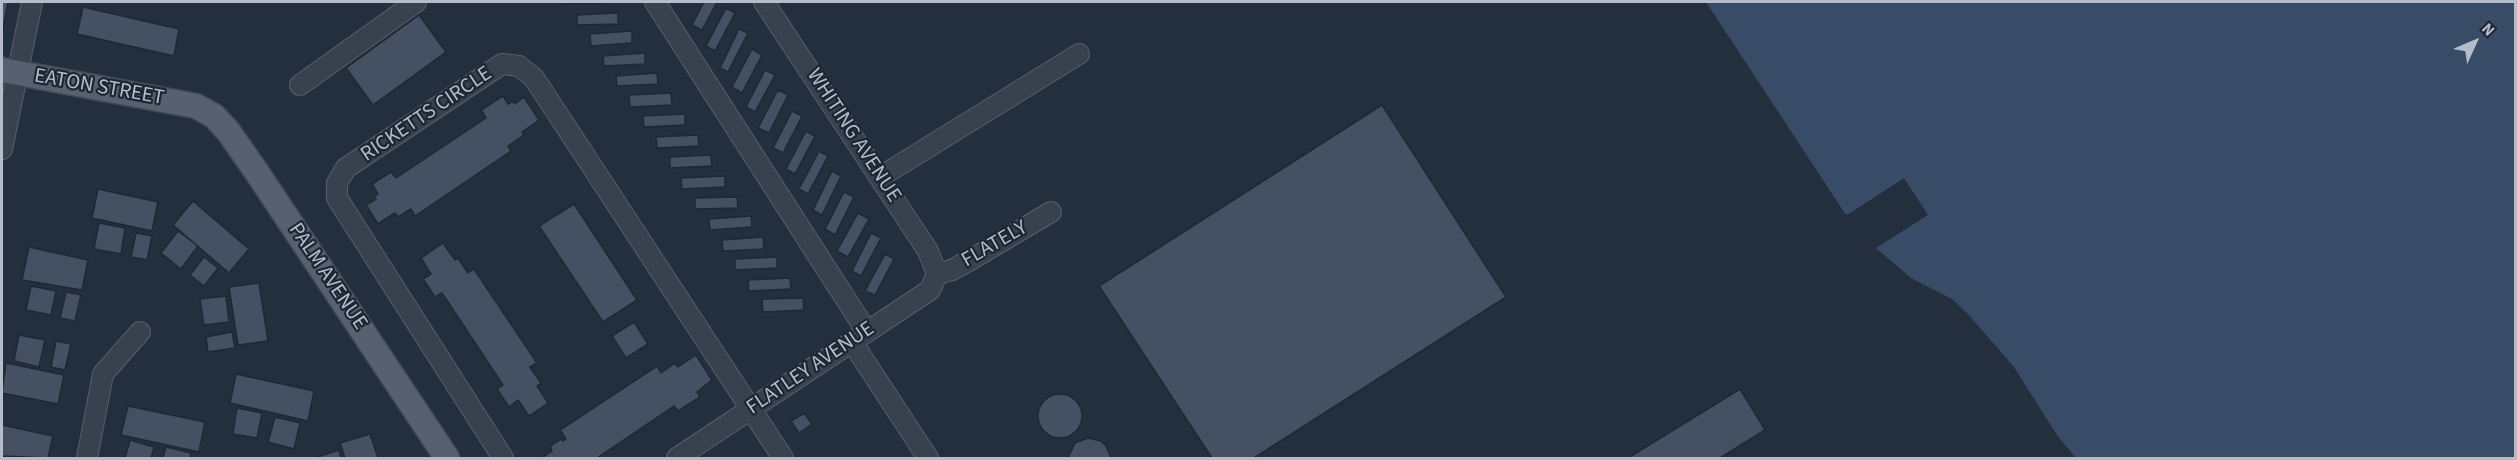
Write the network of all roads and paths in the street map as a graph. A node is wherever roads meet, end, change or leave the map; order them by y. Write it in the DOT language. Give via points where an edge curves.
graph roads {
  1 [pos="32,2"];
  2 [pos="416,2"];
  3 [pos="655,2"];
  4 [pos="764,2"];
  5 [pos="1079,54"];
  6 [pos="9,72"];
  7 [pos="300,85"];
  8 [pos="196,106"];
  9 [pos="2,149"];
  10 [pos="880,177"];
  11 [pos="1051,212"];
  12 [pos="937,274"];
  13 [pos="140,332"];
  14 [pos="859,337"];
  15 [pos="750,410"];
  16 [pos="87,459"];
  17 [pos="447,459"];
  18 [pos="503,459"];
  19 [pos="677,459"];
  20 [pos="783,459"];
  21 [pos="928,459"];
  1 -- 6 [label="street"];
  2 -- 7 [label="street"];
  3 -- 14 [label="street"];
  4 -- 10 [label="street, WHITING AVENUE"];
  5 -- 10 [label="street"];
  6 -- 8 [label="main road, EATON STREET"];
  6 -- 9 [label="street"];
  8 -- 17 [label="main road, PALM AVENUE" via="214,116 228,131"];
  10 -- 12 [label="street, WHITING AVENUE" via="928,251"];
  11 -- 12 [label="street, FLATELY" via="952,270"];
  12 -- 14 [label="street, FLATLEY AVENUE" via="930,290"];
  13 -- 16 [label="street" via="103,374"];
  14 -- 15 [label="street, FLATLEY AVENUE"];
  14 -- 21 [label="street"];
  15 -- 18 [label="street, RICKETTS CIRCLE" via="534,78 519,66 502,64 346,168 337,183 337,198"];
  15 -- 19 [label="street, FLATLEY AVENUE"];
  15 -- 20 [label="street, RICKETTS CIRCLE"];
}
